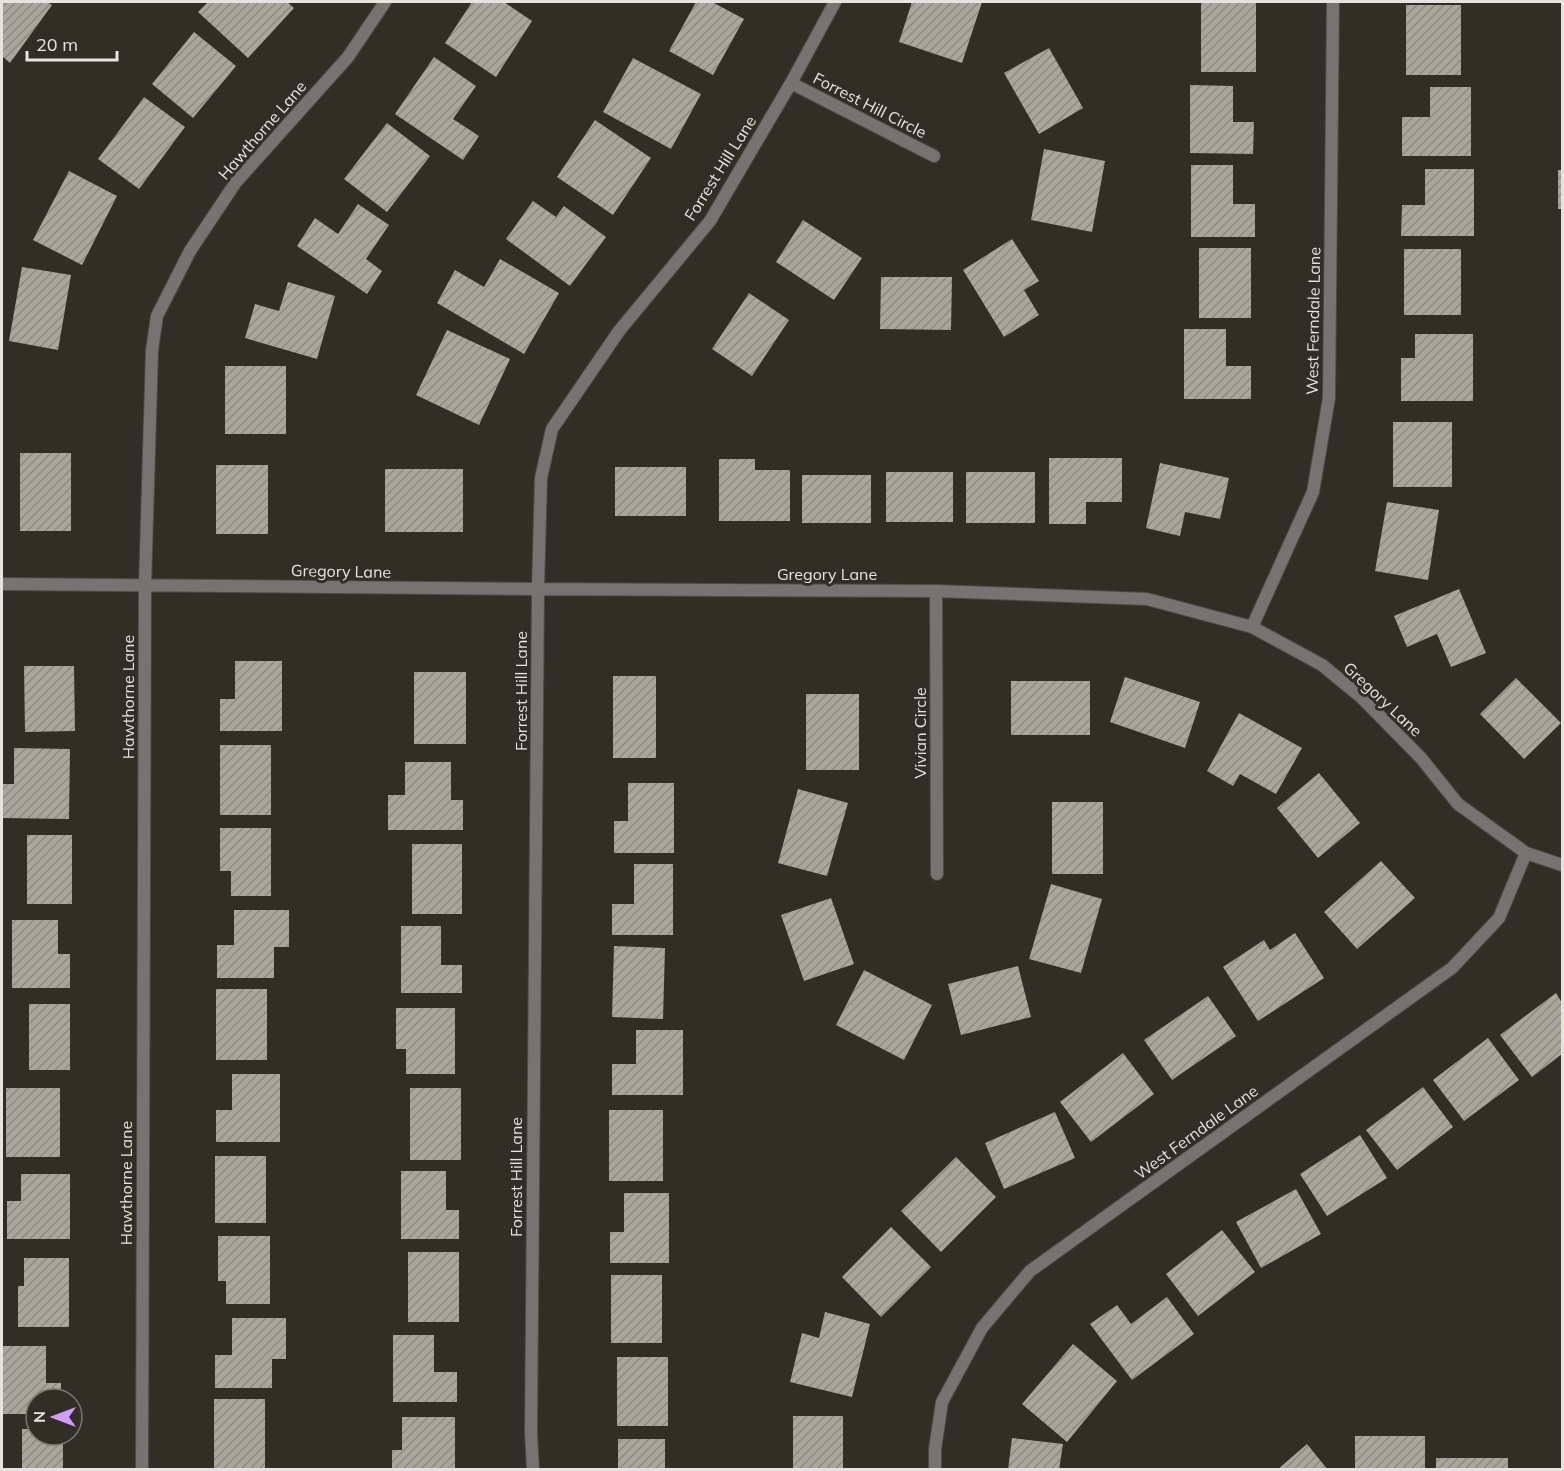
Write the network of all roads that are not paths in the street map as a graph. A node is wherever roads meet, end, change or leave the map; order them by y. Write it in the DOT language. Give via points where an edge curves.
graph roads {
  1 [pos="385,2"];
  2 [pos="835,2"];
  3 [pos="1333,2"];
  4 [pos="791,83"];
  5 [pos="933,156"];
  6 [pos="2,584"];
  7 [pos="145,585"];
  8 [pos="538,589"];
  9 [pos="936,591"];
  10 [pos="1252,627"];
  11 [pos="1526,853"];
  12 [pos="1563,866"];
  13 [pos="938,874"];
  14 [pos="142,1470"];
  15 [pos="533,1470"];
  16 [pos="935,1470"];
  1 -- 7 [label="street, Hawthorne Lane" via="348,57 236,182 190,251 157,316 152,351"];
  2 -- 4 [label="street, Forrest Hill Lane"];
  3 -- 10 [label="street, West Ferndale Lane" via="1329,398 1313,492"];
  4 -- 5 [label="street, Forrest Hill Circle"];
  4 -- 8 [label="street, Forrest Hill Lane" via="710,221 619,331 552,429 541,478"];
  6 -- 7 [label="street, Gregory Lane"];
  7 -- 8 [label="street, Gregory Lane"];
  7 -- 14 [label="street, Hawthorne Lane"];
  8 -- 9 [label="street, Gregory Lane"];
  8 -- 15 [label="street, Forrest Hill Lane"];
  9 -- 10 [label="street, Gregory Lane" via="1147,599"];
  9 -- 13 [label="street, Vivian Circle"];
  10 -- 11 [label="street, Gregory Lane" via="1322,665 1361,697 1422,758 1458,804"];
  11 -- 12 [label="street, Gregory Lane"];
  11 -- 16 [label="street, West Ferndale Lane" via="1499,918 1452,968 1030,1271 982,1328 942,1402"];
}
